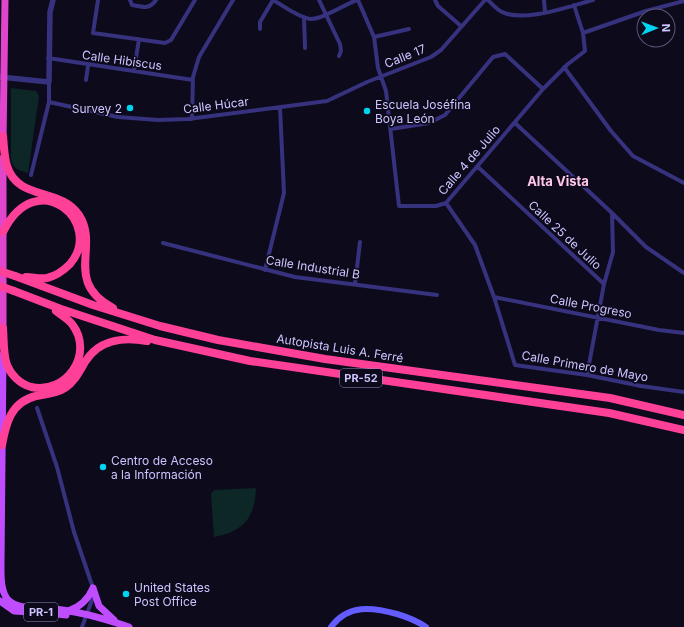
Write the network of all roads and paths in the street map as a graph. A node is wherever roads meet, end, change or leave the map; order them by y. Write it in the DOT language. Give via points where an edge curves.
graph roads {
  1 [pos="5,0"];
  2 [pos="53,0"];
  3 [pos="98,0"];
  4 [pos="130,0"];
  5 [pos="156,0"];
  6 [pos="194,0"];
  7 [pos="233,0"];
  8 [pos="273,0"];
  9 [pos="319,0"];
  10 [pos="358,0"];
  11 [pos="435,0"];
  12 [pos="486,0"];
  13 [pos="544,0"];
  14 [pos="593,0"];
  15 [pos="684,1"];
  16 [pos="574,5"];
  17 [pos="545,12"];
  18 [pos="326,14"];
  19 [pos="304,17"];
  20 [pos="461,26"];
  21 [pos="260,29"];
  22 [pos="409,29"];
  23 [pos="583,33"];
  24 [pos="374,37"];
  25 [pos="139,39"];
  26 [pos="305,48"];
  27 [pos="339,56"];
  28 [pos="48,58"];
  29 [pos="88,66"];
  30 [pos="564,67"];
  31 [pos="134,71"];
  32 [pos="382,76"];
  33 [pos="2,77"];
  34 [pos="86,80"];
  35 [pos="193,80"];
  36 [pos="48,82"];
  37 [pos="543,89"];
  38 [pos="49,102"];
  39 [pos="280,108"];
  40 [pos="192,119"];
  41 [pos="515,123"];
  42 [pos="392,129"];
  43 [pos="3,136"];
  44 [pos="478,167"];
  45 [pos="31,175"];
  46 [pos="684,183"];
  47 [pos="446,203"];
  48 [pos="612,213"];
  49 [pos="3,232"];
  50 [pos="360,242"];
  51 [pos="163,243"];
  52 [pos="0,270"];
  53 [pos="265,270"];
  54 [pos="684,273"];
  55 [pos="15,276"];
  56 [pos="355,284"];
  57 [pos="604,284"];
  58 [pos="0,286"];
  59 [pos="437,295"];
  60 [pos="494,297"];
  61 [pos="44,303"];
  62 [pos="598,317"];
  63 [pos="160,326"];
  64 [pos="3,328"];
  65 [pos="684,334"];
  66 [pos="181,346"];
  67 [pos="587,375"];
  68 [pos="684,392"];
  69 [pos="37,408"];
  70 [pos="684,416"];
  71 [pos="684,430"];
  72 [pos="2,445"];
  73 [pos="93,588"];
  74 [pos="0,601"];
  75 [pos="68,611"];
  76 [pos="86,617"];
  77 [pos="117,625"];
  78 [pos="82,627"];
  79 [pos="129,627"];
  80 [pos="331,627"];
  81 [pos="426,627"];
  1 -- 33 [label="highway, PR-1"];
  2 -- 28 [label="street"];
  3 -- 25 [label="street" via="93,33"];
  4 -- 5 [label="street" via="132,5 148,8"];
  6 -- 25 [label="street" via="169,42"];
  7 -- 35 [label="street" via="199,58"];
  8 -- 19 [label="street"];
  8 -- 21 [label="street" via="260,22"];
  9 -- 18 [label="street"];
  10 -- 18 [label="street"];
  10 -- 24 [label="street, Calle 4 de Julio"];
  11 -- 20 [label="street" via="438,6"];
  12 -- 17 [label="street" via="502,12 516,15"];
  12 -- 20 [label="street, Calle 17"];
  13 -- 17 [label="street"];
  14 -- 16 [label="street"];
  15 -- 23 [label="street"];
  16 -- 17 [label="street"];
  16 -- 23 [label="street"];
  18 -- 19 [label="street" via="315,18"];
  18 -- 27 [label="street" via="340,44"];
  19 -- 26 [label="street"];
  20 -- 32 [label="street, Calle 17" via="432,57"];
  22 -- 24 [label="street"];
  23 -- 30 [label="street, Calle 4 de Julio" via="585,51"];
  24 -- 32 [label="street, Calle 4 de Julio" via="378,68"];
  25 -- 31 [label="street"];
  28 -- 29 [label="street, Calle Hibiscus"];
  28 -- 36 [label="street"];
  29 -- 31 [label="street, Calle Hibiscus"];
  29 -- 34 [label="street"];
  30 -- 37 [label="street, Calle 4 de Julio"];
  30 -- 46 [label="street" via="633,156"];
  31 -- 35 [label="street, Calle Hibiscus"];
  32 -- 39 [label="street, Calle Húcar" via="327,101"];
  32 -- 42 [label="street, Calle 4 de Julio"];
  33 -- 36 [label="street"];
  33 -- 43 [label="highway, PR-1"];
  35 -- 40 [label="street"];
  36 -- 38 [label="street"];
  37 -- 41 [label="street, Calle 4 de Julio"];
  37 -- 42 [label="street" via="505,54 498,55 493,57 445,115 429,123"];
  38 -- 40 [label="street, Calle Húcar" via="118,117"];
  38 -- 45 [label="street"];
  39 -- 40 [label="street, Calle Húcar"];
  39 -- 53 [label="street" via="284,194"];
  41 -- 44 [label="street, Calle 4 de Julio"];
  41 -- 48 [label="street"];
  42 -- 47 [label="street, Calle 4 de Julio" via="400,206 436,206"];
  43 -- 49 [label="highway, PR-1"];
  43 -- 63 [label="highway" via="5,160 14,180 30,191 63,200 75,209 86,233 84,269 88,283 96,296 116,310"];
  44 -- 47 [label="street, Calle 4 de Julio"];
  44 -- 57 [label="street, Calle 25 de Julio"];
  47 -- 60 [label="street, Calle Primero de Mayo" via="475,245"];
  48 -- 54 [label="street" via="646,247"];
  48 -- 57 [label="street" via="613,252"];
  49 -- 55 [label="highway" via="10,219 23,206 44,201 67,210 79,229 77,252 63,270 47,278"];
  49 -- 64 [label="highway, PR-1"];
  50 -- 56 [label="street"];
  51 -- 53 [label="street, Calle Industrial B"];
  52 -- 55 [label="highway, Autopista Luis A. Ferré / PR-52, bridge"];
  53 -- 56 [label="street, Calle Industrial B" via="295,277"];
  55 -- 63 [label="highway, Autopista Luis A. Ferré / PR-52"];
  56 -- 59 [label="street, Calle Industrial B"];
  57 -- 62 [label="street"];
  58 -- 61 [label="highway, PR-52, bridge"];
  60 -- 62 [label="street, Calle Progreso"];
  60 -- 67 [label="street, Calle Primero de Mayo" via="515,365"];
  61 -- 64 [label="highway" via="72,324 78,339 77,362 63,381 51,387 37,388 27,386 16,378 7,364"];
  61 -- 66 [label="highway, PR-52"];
  62 -- 65 [label="street, Calle Progreso"];
  62 -- 67 [label="street"];
  63 -- 70 [label="highway, Autopista Luis A. Ferré / PR-52" via="325,359 610,398"];
  64 -- 72 [label="main road, PR-1"];
  66 -- 71 [label="highway, PR-52" via="310,371 610,413"];
  66 -- 72 [label="highway" via="129,339 105,344 90,356 77,378 64,388 33,397 18,406 7,420"];
  67 -- 68 [label="street, Calle Primero de Mayo"];
  69 -- 73 [label="street"];
  72 -- 75 [label="main road, PR-1" via="1,571 4,595 18,606"];
  73 -- 75 [label="main road" via="83,603"];
  73 -- 76 [label="street"];
  73 -- 77 [label="main road" via="99,606"];
  74 -- 76 [label="main road, PR-1" via="14,611"];
  75 -- 76 [label="main road, PR-1"];
  76 -- 77 [label="main road, PR-1"];
  76 -- 78 [label="street"];
  77 -- 79 [label="main road, PR-1"];
  80 -- 81 [label="main road" via="346,614 366,608 377,608"];
}
